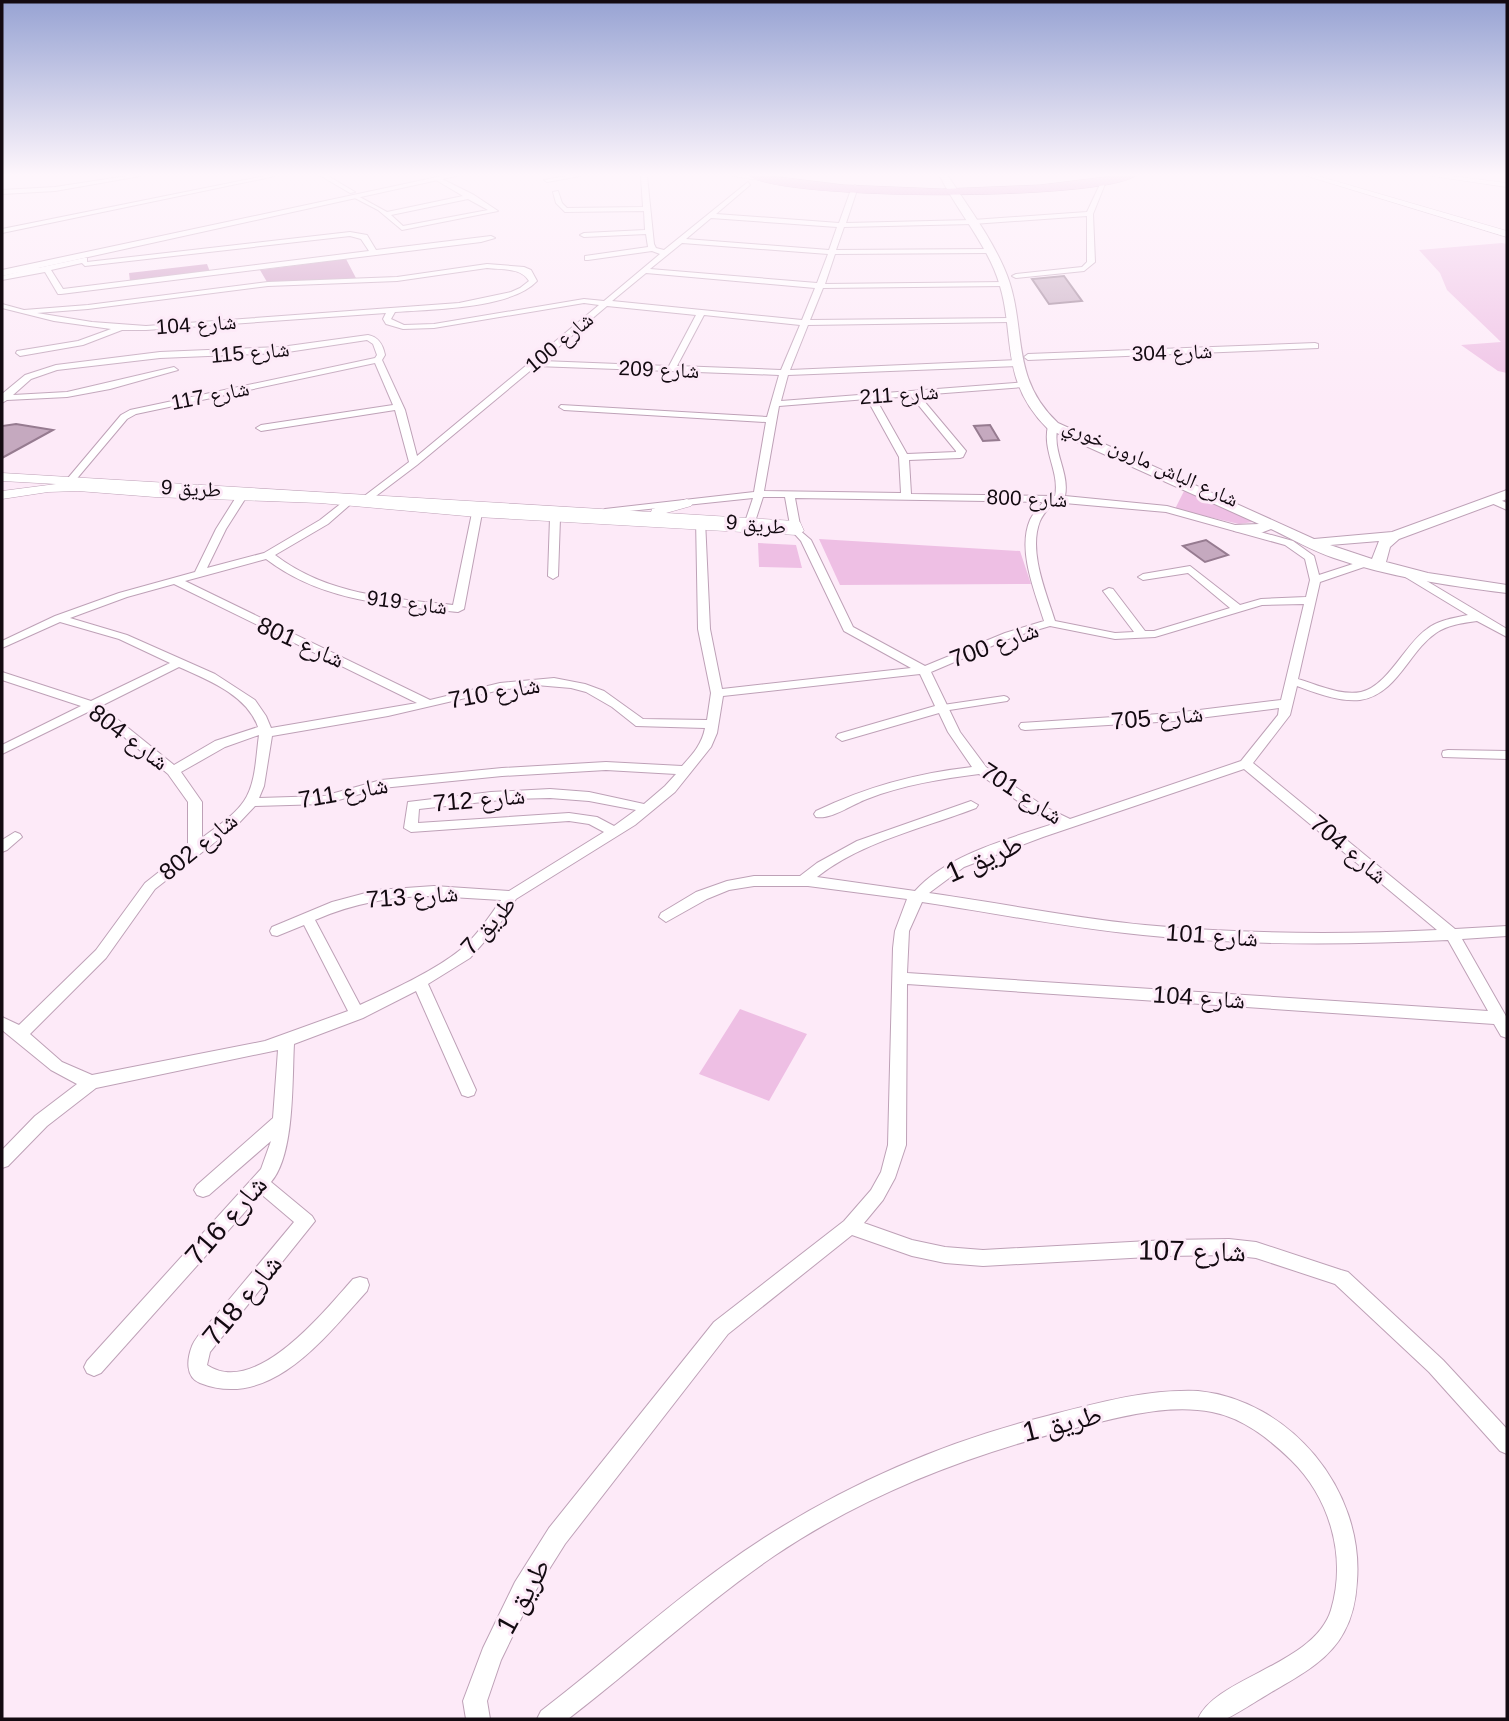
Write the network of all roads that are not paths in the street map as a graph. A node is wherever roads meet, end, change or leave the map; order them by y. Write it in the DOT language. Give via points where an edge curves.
graph roads {
  1 [pos="65,256"];
  2 [pos="100,256"];
  3 [pos="123,256"];
  4 [pos="348,256"];
  5 [pos="600,256"];
  6 [pos="660,256"];
  7 [pos="831,256"];
  8 [pos="994,256"];
  9 [pos="997,256"];
  10 [pos="1092,256"];
  11 [pos="588,258"];
  12 [pos="85,260"];
  13 [pos="50,262"];
  14 [pos="2,270"];
  15 [pos="16,270"];
  16 [pos="35,270"];
  17 [pos="644,271"];
  18 [pos="2,278"];
  19 [pos="1010,280"];
  20 [pos="820,286"];
  21 [pos="87,289"];
  22 [pos="604,304"];
  23 [pos="2,306"];
  24 [pos="392,310"];
  25 [pos="27,311"];
  26 [pos="701,313"];
  27 [pos="1010,320"];
  28 [pos="804,323"];
  29 [pos="121,328"];
  30 [pos="1315,346"];
  31 [pos="20,353"];
  32 [pos="378,360"];
  33 [pos="1023,360"];
  34 [pos="535,363"];
  35 [pos="174,370"];
  36 [pos="671,370"];
  37 [pos="784,373"];
  38 [pos="854,378"];
  39 [pos="926,379"];
  40 [pos="1024,384"];
  41 [pos="913,393"];
  42 [pos="867,397"];
  43 [pos="3,398"];
  44 [pos="775,404"];
  45 [pos="398,407"];
  46 [pos="564,407"];
  47 [pos="771,420"];
  48 [pos="1053,426"];
  49 [pos="261,428"];
  50 [pos="904,457"];
  51 [pos="414,463"];
  52 [pos="2,477"];
  53 [pos="71,480"];
  54 [pos="759,494"];
  55 [pos="789,494"];
  56 [pos="2,495"];
  57 [pos="906,495"];
  58 [pos="242,496"];
  59 [pos="368,497"];
  60 [pos="1500,497"];
  61 [pos="1054,499"];
  62 [pos="348,501"];
  63 [pos="687,503"];
  64 [pos="1507,507"];
  65 [pos="477,513"];
  66 [pos="585,514"];
  67 [pos="618,516"];
  68 [pos="555,518"];
  69 [pos="700,523"];
  70 [pos="1273,523"];
  71 [pos="749,526"];
  72 [pos="796,528"];
  73 [pos="1239,528"];
  74 [pos="1413,530"];
  75 [pos="1394,536"];
  76 [pos="1311,542"];
  77 [pos="1333,542"];
  78 [pos="1289,543"];
  79 [pos="268,555"];
  80 [pos="1374,561"];
  81 [pos="1403,567"];
  82 [pos="199,574"];
  83 [pos="553,576"];
  84 [pos="1143,577"];
  85 [pos="174,580"];
  86 [pos="1315,580"];
  87 [pos="1507,581"];
  88 [pos="1507,589"];
  89 [pos="1109,591"];
  90 [pos="1308,600"];
  91 [pos="1239,610"];
  92 [pos="1478,617"];
  93 [pos="59,618"];
  94 [pos="1050,623"];
  95 [pos="1507,634"];
  96 [pos="1142,635"];
  97 [pos="2,645"];
  98 [pos="178,663"];
  99 [pos="924,670"];
  100 [pos="2,676"];
  101 [pos="1292,681"];
  102 [pos="717,693"];
  103 [pos="1004,699"];
  104 [pos="1288,703"];
  105 [pos="429,704"];
  106 [pos="94,706"];
  107 [pos="943,708"];
  108 [pos="713,724"];
  109 [pos="1025,726"];
  110 [pos="265,731"];
  111 [pos="842,737"];
  112 [pos="2,750"];
  113 [pos="1448,754"];
  114 [pos="1507,755"];
  115 [pos="1246,764"];
  116 [pos="686,770"];
  117 [pos="981,770"];
  118 [pos="173,771"];
  119 [pos="251,802"];
  120 [pos="971,805"];
  121 [pos="648,808"];
  122 [pos="821,814"];
  123 [pos="1070,824"];
  124 [pos="615,832"];
  125 [pos="15,837"];
  126 [pos="2,847"];
  127 [pos="195,851"];
  128 [pos="803,881"];
  129 [pos="919,895"];
  130 [pos="511,896"];
  131 [pos="666,917"];
  132 [pos="307,918"];
  133 [pos="277,931"];
  134 [pos="1507,931"];
  135 [pos="1452,934"];
  136 [pos="901,978"];
  137 [pos="420,983"];
  138 [pos="357,1014"];
  139 [pos="1498,1018"];
  140 [pos="2,1023"];
  141 [pos="1507,1032"];
  142 [pos="21,1033"];
  143 [pos="286,1041"];
  144 [pos="91,1082"];
  145 [pos="468,1090"];
  146 [pos="282,1121"];
  147 [pos="2,1161"];
  148 [pos="261,1184"];
  149 [pos="203,1190"];
  150 [pos="850,1226"];
  151 [pos="360,1285"];
  152 [pos="94,1367"];
  153 [pos="1507,1444"];
  154 [pos="478,1719"];
  155 [pos="549,1719"];
  156 [pos="1210,1719"];
  1 -- 14 [label="main road"];
  2 -- 12 [label="main road"];
  3 -- 12 [label="street"];
  4 -- 21 [label="street"];
  5 -- 11 [label="street"];
  6 -- 17 [label="street, شارع 100"];
  7 -- 20 [label="street"];
  8 -- 19 [label="main road"];
  9 -- 19 [label="main road, شارع الباش مارون خوري"];
  10 -- 19 [label="street" via="1084,269"];
  12 -- 13 [label="main road"];
  12 -- 16 [label="street"];
  12 -- 21 [label="street"];
  13 -- 15 [label="main road"];
  13 -- 16 [label="street"];
  14 -- 15 [label="main road"];
  15 -- 16 [label="street"];
  16 -- 18 [label="street"];
  16 -- 21 [label="street" via="48,271 61,292"];
  17 -- 20 [label="street"];
  17 -- 22 [label="street, شارع 100"];
  19 -- 20 [label="street"];
  19 -- 27 [label="main road"];
  19 -- 33 [label="main road, شارع الباش مارون خوري"];
  20 -- 28 [label="street"];
  22 -- 24 [label="street" via="572,302 460,324 415,327 389,322"];
  22 -- 26 [label="street"];
  22 -- 34 [label="street, شارع 100"];
  23 -- 25 [label="street, شارع 104"];
  24 -- 25 [label="street, شارع 104" via="500,298 523,290 533,276 511,267 487,265 397,279 268,284"];
  24 -- 29 [label="street, شارع 104"];
  25 -- 29 [label="street, شارع 104"];
  26 -- 28 [label="street"];
  26 -- 36 [label="street"];
  27 -- 28 [label="street"];
  27 -- 33 [label="main road"];
  28 -- 37 [label="street"];
  29 -- 31 [label="street" via="80,343"];
  30 -- 33 [label="street, شارع 304"];
  32 -- 43 [label="street, شارع 115" via="380,348 368,337 266,352 124,359 37,373"];
  32 -- 45 [label="street, شارع 115"];
  32 -- 53 [label="street, شارع 117" via="133,412"];
  33 -- 39 [label="street, شارع 304"];
  33 -- 40 [label="main road"];
  33 -- 77 [label="main road, شارع الباش مارون خوري" via="1040,397 1063,425"];
  34 -- 36 [label="street, شارع 209"];
  34 -- 51 [label="street, شارع 100"];
  35 -- 43 [label="street" via="103,389"];
  36 -- 37 [label="street, شارع 209"];
  37 -- 38 [label="street, شارع 209"];
  37 -- 44 [label="street"];
  38 -- 39 [label="street, شارع 209"];
  38 -- 42 [label="street"];
  39 -- 40 [label="street, شارع 211"];
  39 -- 41 [label="street, شارع 211"];
  40 -- 48 [label="main road" via="1037,412"];
  41 -- 42 [label="street, شارع 211"];
  41 -- 50 [label="street" via="961,450 960,455"];
  42 -- 44 [label="street, شارع 211"];
  42 -- 50 [label="street"];
  44 -- 47 [label="street"];
  45 -- 49 [label="street"];
  45 -- 51 [label="street, شارع 115"];
  46 -- 47 [label="street"];
  47 -- 54 [label="street"];
  48 -- 61 [label="street" via="1049,436 1061,486"];
  48 -- 70 [label="main road"];
  50 -- 57 [label="street"];
  51 -- 59 [label="street, شارع 100"];
  52 -- 53 [label="street, 9 طريق"];
  53 -- 59 [label="street, 9 طريق"];
  54 -- 55 [label="street, 800 شارع"];
  54 -- 63 [label="street, 800 شارع"];
  54 -- 71 [label="street"];
  55 -- 57 [label="street, 800 شارع"];
  55 -- 72 [label="street"];
  56 -- 58 [label="street, 9 طريق" via="68,487"];
  57 -- 61 [label="street, 800 شارع"];
  58 -- 62 [label="street, 9 طريق"];
  58 -- 82 [label="street"];
  59 -- 66 [label="street, 9 طريق"];
  60 -- 64 [label="street"];
  60 -- 74 [label="main road"];
  61 -- 73 [label="street, 800 شارع" via="1167,509"];
  61 -- 94 [label="street" via="1036,520 1032,541"];
  62 -- 65 [label="street, 9 طريق"];
  62 -- 79 [label="street" via="324,522"];
  63 -- 66 [label="street, 800 شارع"];
  63 -- 67 [label="street"];
  65 -- 68 [label="street, 9 طريق"];
  65 -- 79 [label="street, شارع 919" via="458,609 344,594 295,573"];
  66 -- 67 [label="street, 9 طريق"];
  67 -- 69 [label="street, 9 طريق"];
  68 -- 69 [label="street, 9 طريق"];
  68 -- 83 [label="street"];
  69 -- 71 [label="street, 9 طريق"];
  69 -- 102 [label="street, 7 طريق" via="704,629"];
  70 -- 73 [label="main road" via="1258,530"];
  70 -- 76 [label="main road"];
  71 -- 72 [label="street, 9 طريق"];
  72 -- 99 [label="street" via="848,629"];
  73 -- 78 [label="street, 800 شارع"];
  74 -- 75 [label="main road"];
  74 -- 81 [label="main road" via="1398,550"];
  75 -- 77 [label="main road"];
  75 -- 80 [label="main road"];
  76 -- 77 [label="main road"];
  76 -- 78 [label="main road"];
  76 -- 80 [label="main road"];
  77 -- 80 [label="main road, شارع الباش مارون خوري"];
  78 -- 86 [label="street" via="1310,558"];
  79 -- 82 [label="street"];
  80 -- 81 [label="main road"];
  80 -- 86 [label="street"];
  81 -- 87 [label="main road"];
  81 -- 88 [label="main road"];
  81 -- 92 [label="street"];
  82 -- 85 [label="street"];
  84 -- 91 [label="street" via="1190,569"];
  85 -- 93 [label="street"];
  85 -- 105 [label="street, شارع 801"];
  86 -- 90 [label="street"];
  89 -- 96 [label="street"];
  90 -- 91 [label="street, شارع 700" via="1261,602"];
  90 -- 101 [label="street"];
  91 -- 96 [label="street, شارع 700" via="1174,631"];
  92 -- 95 [label="street"];
  92 -- 101 [label="street" via="1432,630 1374,692 1364,696"];
  93 -- 97 [label="street"];
  93 -- 98 [label="street" via="123,637"];
  94 -- 96 [label="street, شارع 700" via="1115,636"];
  94 -- 99 [label="street, شارع 700"];
  98 -- 106 [label="street"];
  98 -- 110 [label="street" via="243,696"];
  99 -- 102 [label="street, شارع 700"];
  99 -- 107 [label="street, شارع 701"];
  100 -- 106 [label="street, شارع 804"];
  101 -- 104 [label="street"];
  102 -- 108 [label="street, 7 طريق"];
  103 -- 107 [label="street"];
  104 -- 109 [label="street, شارع 705" via="1175,717"];
  104 -- 115 [label="street" via="1277,727"];
  105 -- 108 [label="street, شارع 710" via="506,687 560,682 605,696 640,723"];
  105 -- 110 [label="street, شارع 710"];
  106 -- 112 [label="street"];
  106 -- 118 [label="street, شارع 804"];
  107 -- 111 [label="street"];
  107 -- 117 [label="street, شارع 701"];
  108 -- 116 [label="street, 7 طريق" via="705,747"];
  110 -- 118 [label="street, شارع 710" via="220,744"];
  110 -- 119 [label="street, شارع 802"];
  113 -- 114 [label="street"];
  115 -- 123 [label="street, شارع 701"];
  115 -- 135 [label="street, شارع 704"];
  116 -- 119 [label="street, شارع 711" via="606,766 502,772 381,785 324,800"];
  116 -- 121 [label="street, 7 طريق"];
  117 -- 122 [label="street" via="899,782"];
  117 -- 123 [label="street, شارع 701" via="1040,810"];
  118 -- 127 [label="street, شارع 804" via="195,802"];
  119 -- 127 [label="street, شارع 802"];
  120 -- 128 [label="street" via="885,834 820,865"];
  121 -- 124 [label="street, 7 طريق"];
  121 -- 124 [label="street, شارع 712" via="567,794 496,797 413,805 411,828 569,817 592,820"];
  123 -- 129 [label="street, طريق 1" via="960,864"];
  124 -- 130 [label="street, 7 طريق"];
  125 -- 126 [label="street"];
  127 -- 142 [label="street, شارع 802" via="150,886 101,954"];
  128 -- 129 [label="street, شارع 101"];
  128 -- 131 [label="street, شارع 101" via="749,881 703,892"];
  129 -- 135 [label="street, شارع 101" via="1174,933 1330,940"];
  129 -- 136 [label="street, طريق 1" via="902,930"];
  130 -- 132 [label="street, شارع 713" via="388,894 340,904"];
  130 -- 137 [label="street, 7 طريق" via="466,954"];
  132 -- 133 [label="street, شارع 713"];
  132 -- 138 [label="street"];
  134 -- 135 [label="street, شارع 101"];
  135 -- 139 [label="street"];
  136 -- 139 [label="street, شارع 104"];
  136 -- 150 [label="street, طريق 1" via="897,1145 877,1195"];
  137 -- 138 [label="street, 7 طريق"];
  137 -- 145 [label="street"];
  138 -- 143 [label="street, 7 طريق"];
  139 -- 141 [label="street"];
  140 -- 142 [label="street"];
  142 -- 144 [label="street" via="46,1059"];
  143 -- 144 [label="street, 7 طريق"];
  143 -- 146 [label="street, شارع 716"];
  144 -- 147 [label="street, 7 طريق" via="41,1121"];
  146 -- 148 [label="street, شارع 716" via="276,1159"];
  146 -- 149 [label="street"];
  148 -- 151 [label="street, شارع 718" via="306,1221 201,1348 197,1367 203,1375 241,1380 262,1374 302,1347"];
  148 -- 152 [label="street, شارع 716"];
  150 -- 153 [label="street, شارع 107" via="946,1255 983,1258 1229,1247 1256,1250 1341,1278 1436,1366"];
  150 -- 154 [label="street, طريق 1" via="721,1328 557,1536 523,1590 491,1656 475,1701"];
  155 -- 156 [label="street, طريق 1" via="732,1574 863,1492 1023,1432 1142,1404 1193,1401 1215,1403 1244,1415 1292,1446 1330,1500 1347,1551 1341,1615 1321,1646"];
}
